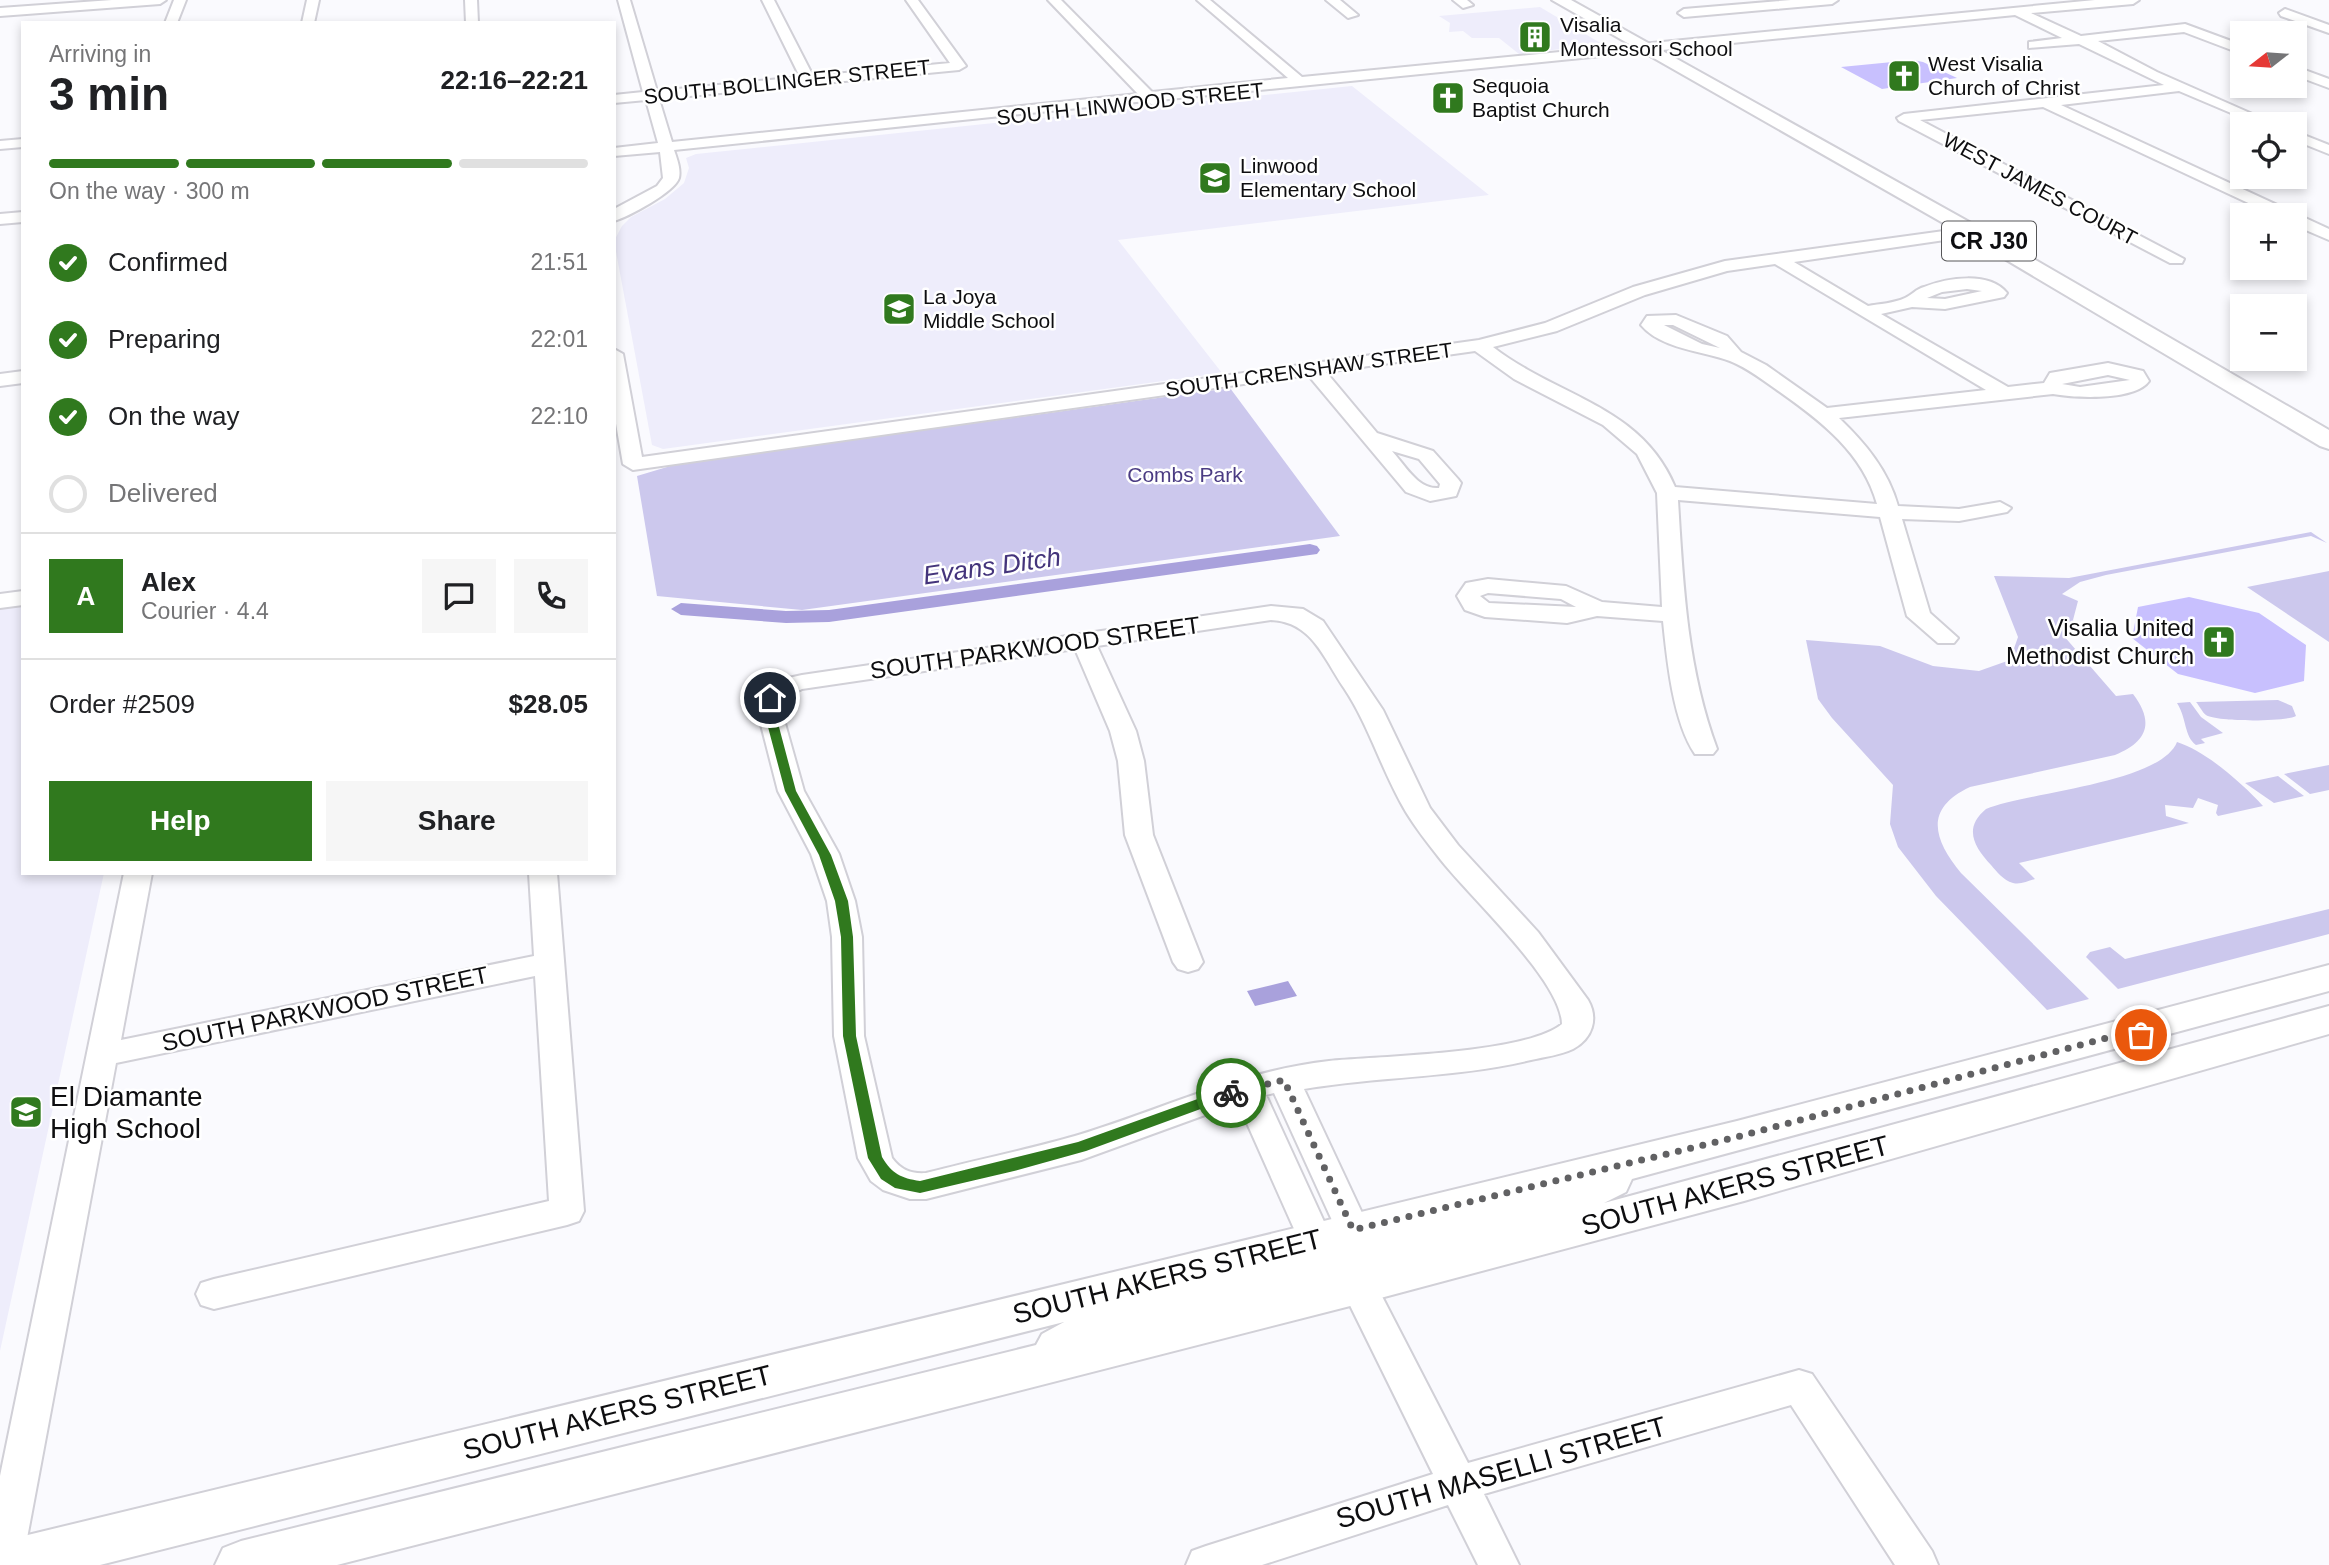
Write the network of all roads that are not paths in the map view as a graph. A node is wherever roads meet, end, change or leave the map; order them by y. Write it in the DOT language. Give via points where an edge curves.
graph roads {
  1 [pos="160,0"];
  2 [pos="180,0"];
  3 [pos="313,0"];
  4 [pos="471,0"];
  5 [pos="624,0"];
  6 [pos="768,0"];
  7 [pos="912,0"];
  8 [pos="1055,0"];
  9 [pos="1203,0"];
  10 [pos="1332,0"];
  11 [pos="1560,0"];
  12 [pos="1738,0"];
  13 [pos="1832,0"];
  14 [pos="1990,0"];
  15 [pos="2133,0"];
  16 [pos="1753,8"];
  17 [pos="2318,10"];
  18 [pos="2017,11"];
  19 [pos="0,12"];
  20 [pos="1684,13"];
  21 [pos="1352,15"];
  22 [pos="172,21"];
  23 [pos="308,21"];
  24 [pos="472,21"];
  25 [pos="2329,29"];
  26 [pos="1803,33"];
  27 [pos="2085,39"];
  28 [pos="2033,45"];
  29 [pos="2230,45"];
  30 [pos="1646,48"];
  31 [pos="2307,75"];
  32 [pos="808,80"];
  33 [pos="1300,82"];
  34 [pos="2329,83"];
  35 [pos="2181,88"];
  36 [pos="1226,94"];
  37 [pos="652,95"];
  38 [pos="616,99"];
  39 [pos="1151,99"];
  40 [pos="2045,102"];
  41 [pos="1002,112"];
  42 [pos="2239,112"];
  43 [pos="882,129"];
  44 [pos="2307,141"];
  45 [pos="21,142"];
  46 [pos="0,145"];
  47 [pos="666,149"];
  48 [pos="2329,150"];
  49 [pos="616,154"];
  50 [pos="2261,203"];
  51 [pos="21,211"];
  52 [pos="0,214"];
  53 [pos="616,215"];
  54 [pos="21,217"];
  55 [pos="0,219"];
  56 [pos="2307,225"];
  57 [pos="1973,232"];
  58 [pos="2329,235"];
  59 [pos="1777,258"];
  60 [pos="2176,260"];
  61 [pos="1912,302"];
  62 [pos="1864,312"];
  63 [pos="1479,345"];
  64 [pos="1734,356"];
  65 [pos="616,366"];
  66 [pos="1314,370"];
  67 [pos="21,377"];
  68 [pos="0,380"];
  69 [pos="2053,388"];
  70 [pos="2006,394"];
  71 [pos="1823,414"];
  72 [pos="1374,438"];
  73 [pos="2329,441"];
  74 [pos="633,464"];
  75 [pos="1667,493"];
  76 [pos="2000,508"];
  77 [pos="1891,512"];
  78 [pos="21,598"];
  79 [pos="0,601"];
  80 [pos="1597,609"];
  81 [pos="1674,615"];
  82 [pos="1946,638"];
  83 [pos="1084,642"];
  84 [pos="1704,749"];
  85 [pos="138,875"];
  86 [pos="543,875"];
  87 [pos="1188,962"];
  88 [pos="549,963"];
  89 [pos="2329,978"];
  90 [pos="2329,1020"];
  91 [pos="2140,1029"];
  92 [pos="102,1055"];
  93 [pos="1284,1080"];
  94 [pos="1247,1088"];
  95 [pos="1954,1125"];
  96 [pos="1653,1157"];
  97 [pos="1321,1161"];
  98 [pos="1285,1169"];
  99 [pos="1334,1234"];
  100 [pos="1359,1285"];
  101 [pos="214,1294"];
  102 [pos="1005,1375"];
  103 [pos="1460,1482"];
  104 [pos="3,1565"];
  105 [pos="241,1565"];
  106 [pos="1206,1565"];
  107 [pos="1499,1565"];
  108 [pos="1918,1565"];
  1 -- 19 [label="street"];
  2 -- 22 [label="street"];
  3 -- 23 [label="street"];
  4 -- 24 [label="street"];
  5 -- 37 [label="street"];
  6 -- 32 [label="street"];
  7 -- 32 [label="street, SOUTH BOLLINGER STREET" via="959,66"];
  8 -- 39 [label="street"];
  9 -- 33 [label="street"];
  10 -- 21 [label="street"];
  11 -- 30 [label="main road, CR J30"];
  12 -- 16 [label="street"];
  13 -- 16 [label="street"];
  14 -- 18 [label="street"];
  15 -- 18 [label="street, SOUTH LINWOOD STREET"];
  16 -- 20 [label="street"];
  16 -- 26 [label="street"];
  17 -- 25 [label="street" via="2285,13"];
  18 -- 26 [label="street, SOUTH LINWOOD STREET"];
  18 -- 27 [label="street" via="2056,31"];
  26 -- 30 [label="street, SOUTH LINWOOD STREET"];
  27 -- 28 [label="street"];
  27 -- 29 [label="street" via="2185,28"];
  27 -- 35 [label="street"];
  30 -- 33 [label="street, SOUTH LINWOOD STREET"];
  30 -- 36 [label="street, SOUTH LINWOOD STREET"];
  30 -- 57 [label="main road, CR J30"];
  31 -- 34 [label="street"];
  32 -- 37 [label="street, SOUTH BOLLINGER STREET"];
  33 -- 36 [label="street"];
  33 -- 39 [label="street, SOUTH LINWOOD STREET"];
  35 -- 40 [label="street"];
  35 -- 42 [label="street"];
  36 -- 39 [label="street, SOUTH LINWOOD STREET"];
  37 -- 38 [label="street, SOUTH BOLLINGER STREET"];
  37 -- 47 [label="street"];
  39 -- 41 [label="street, SOUTH LINWOOD STREET"];
  39 -- 43 [label="street, SOUTH LINWOOD STREET"];
  40 -- 50 [label="street"];
  40 -- 60 [label="street, WEST JAMES COURT" via="1904,118"];
  41 -- 43 [label="street"];
  41 -- 47 [label="street, SOUTH LINWOOD STREET"];
  43 -- 47 [label="street, SOUTH LINWOOD STREET"];
  44 -- 48 [label="street"];
  45 -- 46 [label="street"];
  47 -- 49 [label="street, SOUTH LINWOOD STREET"];
  47 -- 53 [label="street" via="671,179"];
  51 -- 52 [label="street"];
  54 -- 55 [label="street"];
  56 -- 58 [label="street"];
  57 -- 59 [label="street, SOUTH CRENSHAW STREET"];
  57 -- 73 [label="main road, CR J30"];
  59 -- 62 [label="street"];
  59 -- 63 [label="street, SOUTH CRENSHAW STREET" via="1690,275 1551,327"];
  61 -- 62 [label="street"];
  62 -- 70 [label="street"];
  63 -- 66 [label="street, SOUTH CRENSHAW STREET"];
  63 -- 75 [label="street" via="1528,380 1580,402 1616,424 1641,446 1662,475"];
  64 -- 71 [label="street"];
  65 -- 74 [label="street"];
  66 -- 72 [label="street"];
  66 -- 74 [label="street, SOUTH CRENSHAW STREET"];
  67 -- 68 [label="street"];
  69 -- 70 [label="street"];
  70 -- 71 [label="street"];
  71 -- 77 [label="street" via="1868,462"];
  75 -- 77 [label="street"];
  75 -- 81 [label="street"];
  76 -- 77 [label="street" via="1959,515"];
  77 -- 82 [label="street" via="1919,616"];
  78 -- 79 [label="street"];
  80 -- 81 [label="street"];
  81 -- 84 [label="street" via="1688,707"];
  83 -- 87 [label="street" via="1123,731 1139,835"];
  83 -- 93 [label="street, SOUTH PARKWOOD STREET" via="1266,614 1295,614 1315,626 1365,700 1402,782 1427,824 1508,914 1579,1016 1578,1028 1562,1041 1503,1055"];
  83 -- 94 [label="street, SOUTH PARKWOOD STREET" via="802,682 770,696 784,771 830,866 844,912 849,1036 875,1158 882,1172 895,1182 926,1186 1055,1154"];
  85 -- 92 [label="street"];
  86 -- 88 [label="street"];
  88 -- 92 [label="street, SOUTH PARKWOOD STREET"];
  88 -- 101 [label="street" via="567,1211"];
  89 -- 91 [label="main road, SOUTH AKERS STREET"];
  90 -- 95 [label="main road, SOUTH AKERS STREET"];
  91 -- 95 [label="main road" via="2139,1045 2127,1053 2026,1083"];
  91 -- 96 [label="main road, SOUTH AKERS STREET"];
  92 -- 104 [label="street"];
  93 -- 94 [label="street"];
  93 -- 97 [label="street"];
  94 -- 98 [label="street"];
  95 -- 100 [label="main road, SOUTH AKERS STREET"];
  96 -- 99 [label="main road, SOUTH AKERS STREET"];
  96 -- 100 [label="main road" via="1568,1202 1387,1250 1361,1269"];
  97 -- 98 [label="street"];
  97 -- 99 [label="street"];
  98 -- 99 [label="street"];
  99 -- 102 [label="main road" via="1351,1245 1341,1257 1323,1266 1111,1320"];
  99 -- 104 [label="main road, SOUTH AKERS STREET"];
  100 -- 102 [label="main road, SOUTH AKERS STREET"];
  100 -- 103 [label="street"];
  102 -- 105 [label="main road, SOUTH AKERS STREET"];
  103 -- 106 [label="street, SOUTH MASELLI STREET"];
  103 -- 107 [label="street"];
  103 -- 108 [label="street, SOUTH MASELLI STREET" via="1799,1387"];
}
